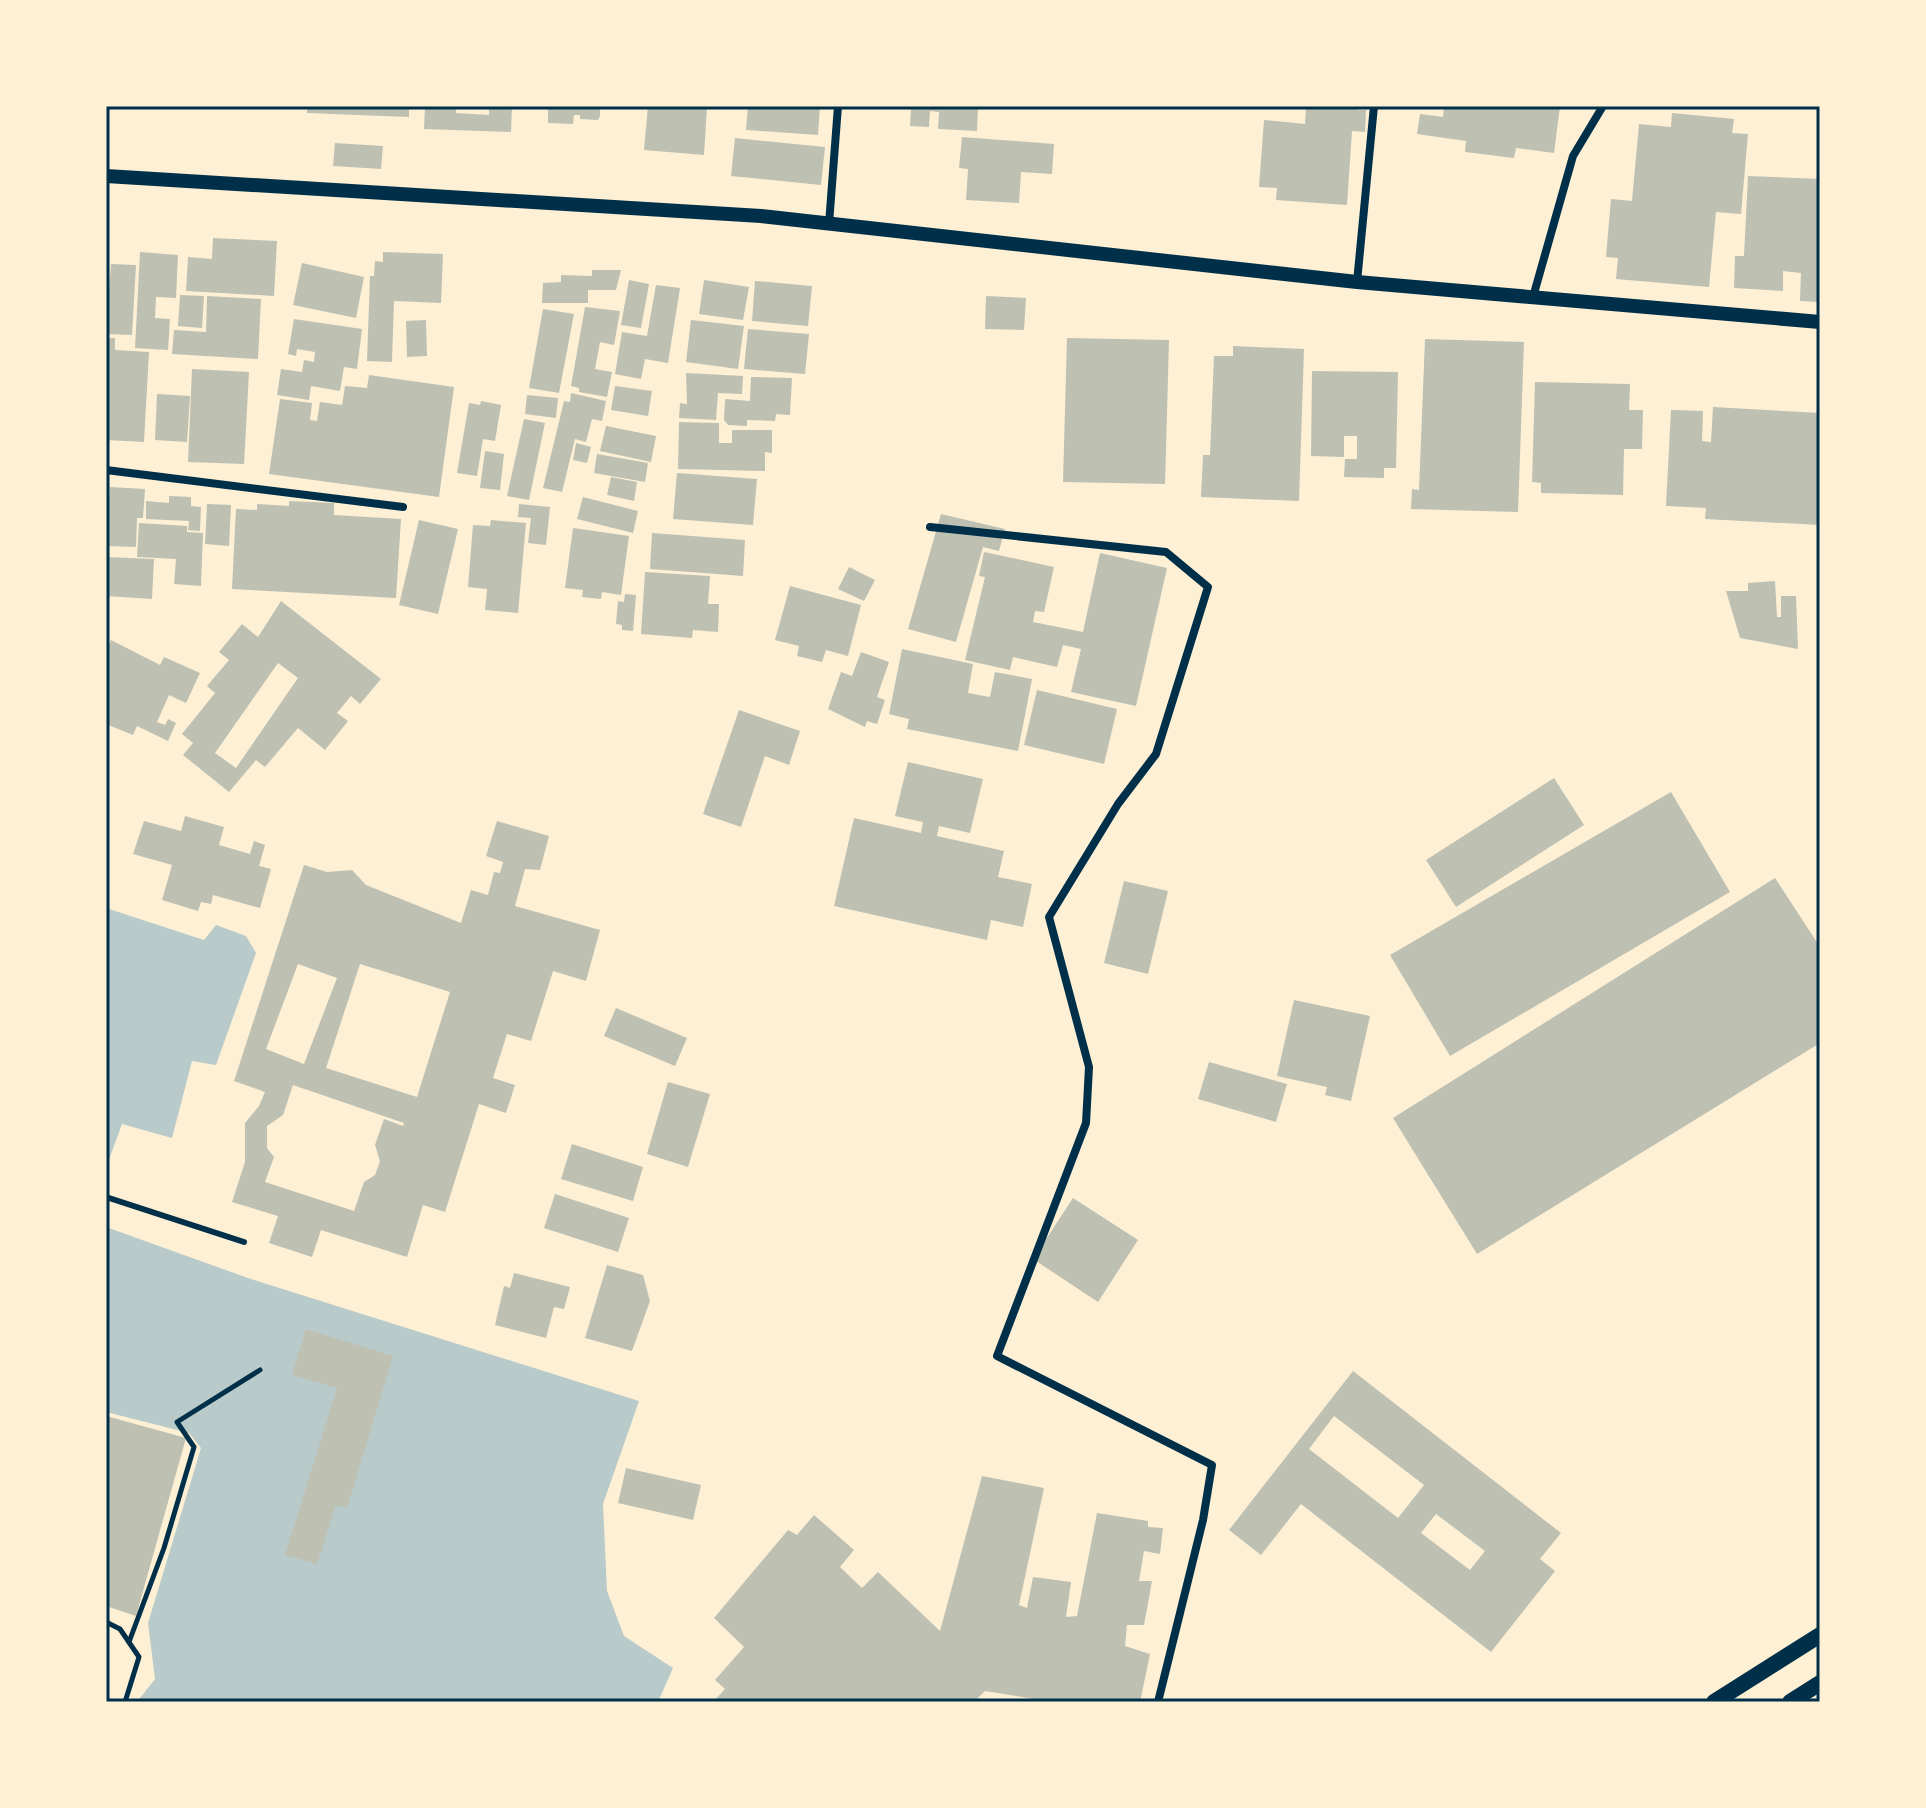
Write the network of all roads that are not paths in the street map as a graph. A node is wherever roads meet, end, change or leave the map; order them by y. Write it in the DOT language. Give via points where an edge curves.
graph roads {
  1 [pos="838,106"];
  2 [pos="1374,106"];
  3 [pos="1603,106"];
  4 [pos="106,176"];
  5 [pos="829,224"];
  6 [pos="1357,282"];
  7 [pos="1533,297"];
  8 [pos="1820,322"];
  9 [pos="106,470"];
  10 [pos="403,507"];
  11 [pos="930,527"];
  12 [pos="106,1197"];
  13 [pos="244,1242"];
  14 [pos="1820,1635"];
  15 [pos="1820,1683"];
  16 [pos="1158,1702"];
  17 [pos="1714,1702"];
  18 [pos="1790,1702"];
  1 -- 5 [label="street"];
  2 -- 6 [label="street"];
  3 -- 7 [label="street" via="1573,156"];
  4 -- 5 [label="street"];
  5 -- 6 [label="street"];
  6 -- 7 [label="street"];
  7 -- 8 [label="street"];
  9 -- 10 [label="street"];
  11 -- 16 [label="street" via="1166,552 1208,587 1156,754 1118,804 1049,917 1089,1067 1086,1123 997,1356 1212,1465"];
  12 -- 13 [label="lane"];
  14 -- 17 [label="main road"];
  15 -- 18 [label="main road"];
}
